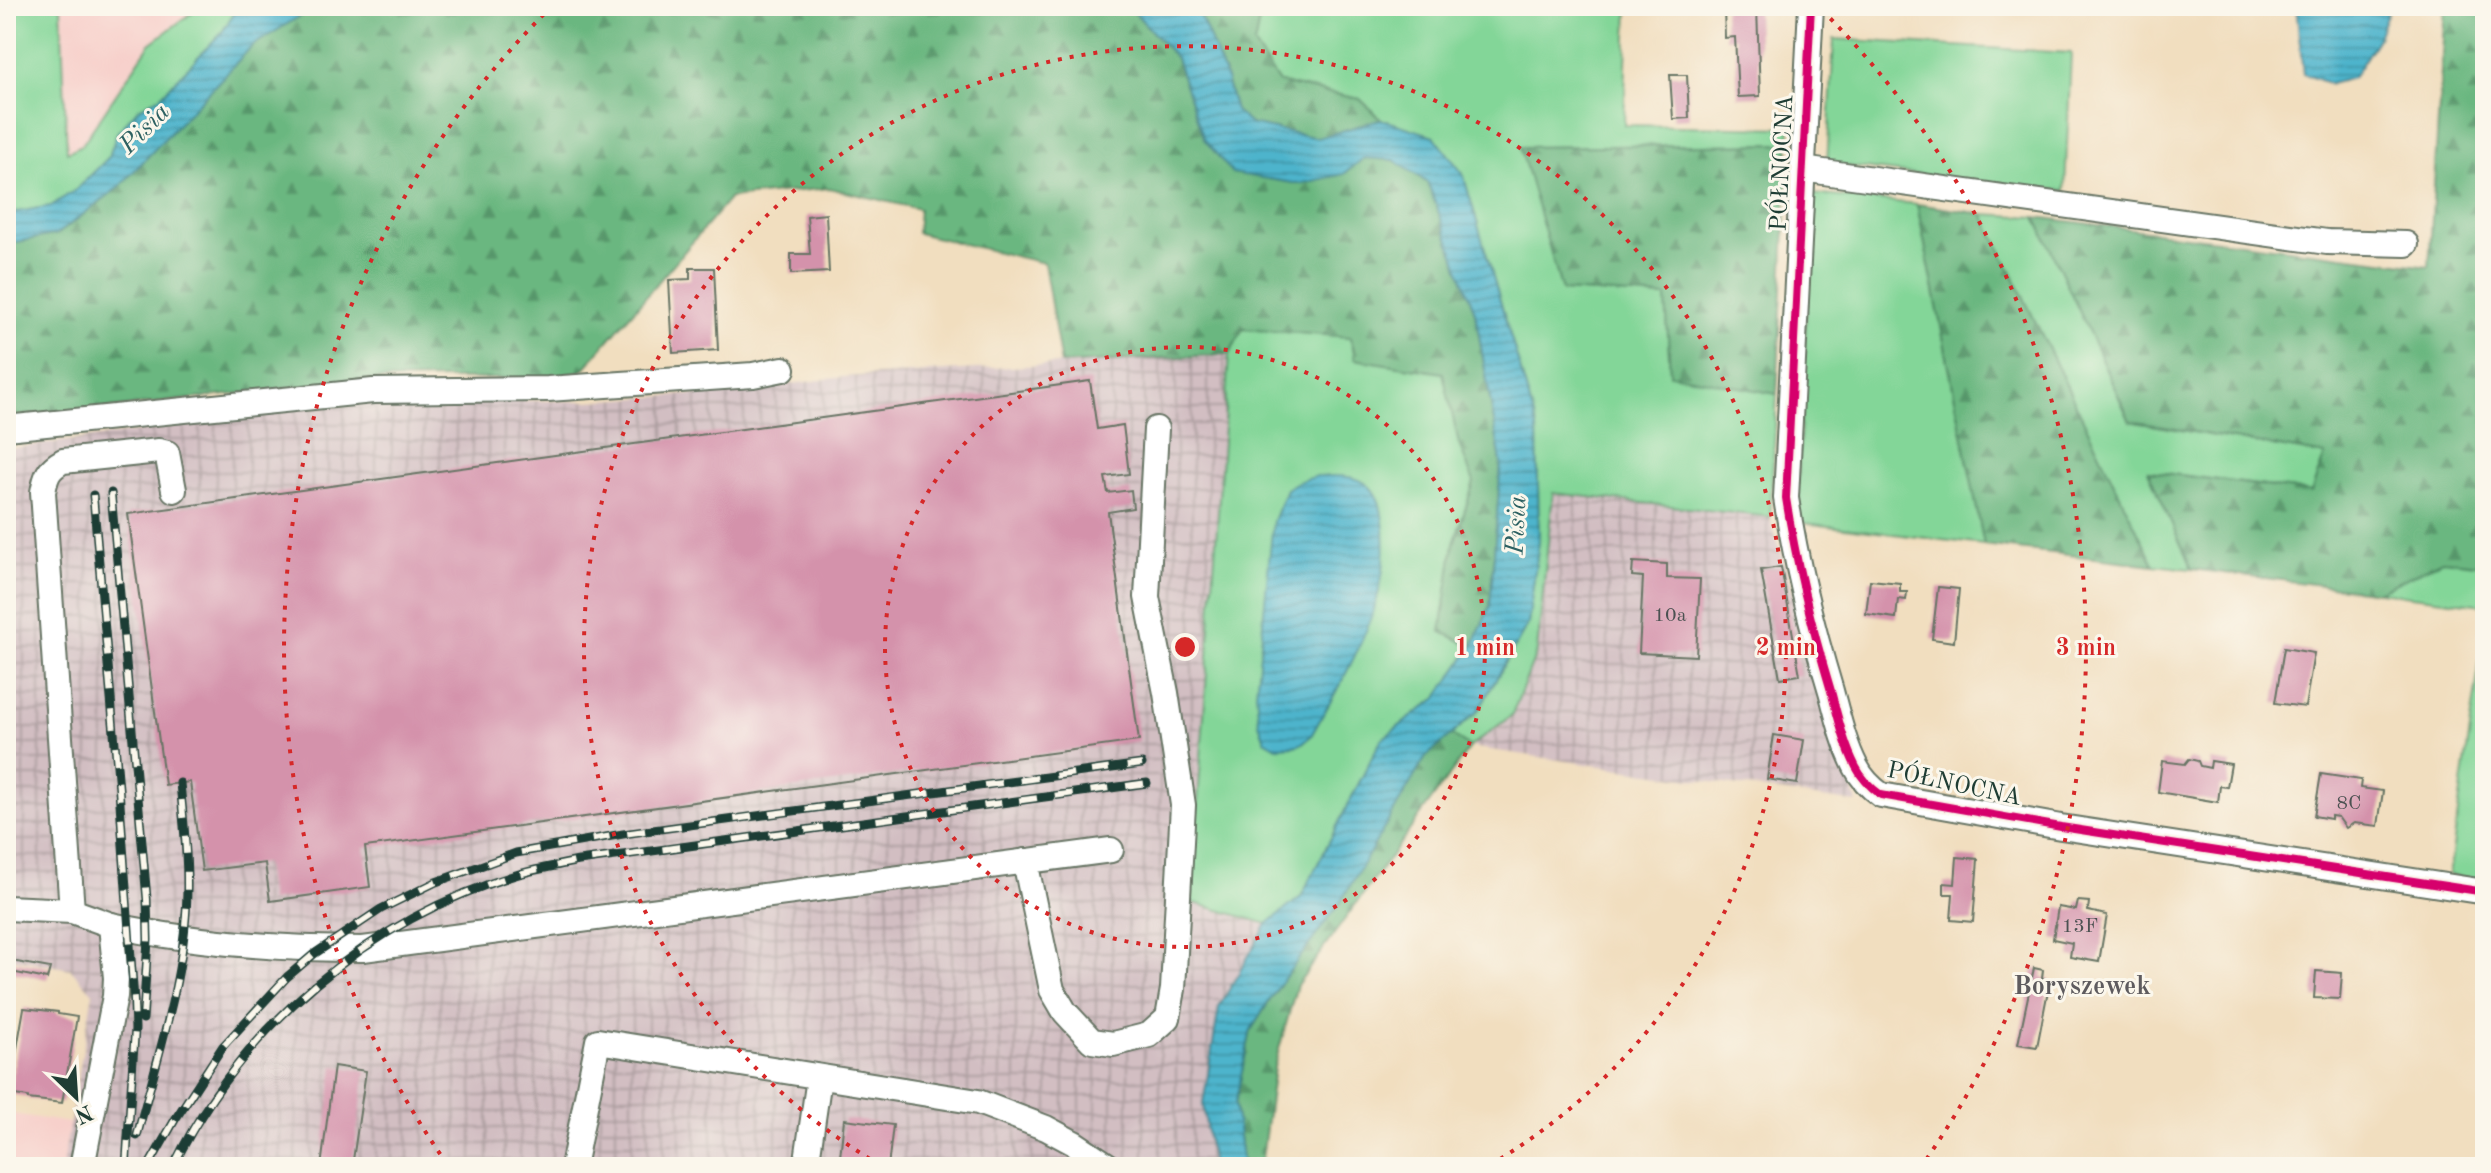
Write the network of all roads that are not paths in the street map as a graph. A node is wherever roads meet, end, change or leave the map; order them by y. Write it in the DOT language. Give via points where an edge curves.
graph roads {
  1 [pos="1811,6"];
  2 [pos="1802,169"];
  3 [pos="2406,244"];
  4 [pos="783,369"];
  5 [pos="6,428"];
  6 [pos="1156,429"];
  7 [pos="174,490"];
  8 [pos="1111,850"];
  9 [pos="1025,861"];
  10 [pos="2485,892"];
  11 [pos="6,908"];
  12 [pos="72,911"];
  13 [pos="111,925"];
  14 [pos="819,1078"];
  15 [pos="82,1167"];
  16 [pos="573,1167"];
  17 [pos="806,1167"];
  18 [pos="1110,1167"];
  1 -- 2 [label="street, PÓŁNOCNA"];
  2 -- 3 [label="street" via="2327,242"];
  2 -- 10 [label="street, PÓŁNOCNA" via="1786,498 1822,661 1848,749 1868,786 1881,795 2061,827"];
  4 -- 5 [label="street" via="548,389 373,391"];
  6 -- 9 [label="street" via="1147,597 1183,805 1183,837 1171,1004 1168,1018 1149,1035 1113,1044 1092,1041 1065,1012 1052,990"];
  7 -- 12 [label="street" via="167,453 159,451 63,461 46,473 43,492"];
  8 -- 9 [label="street"];
  9 -- 13 [label="street" via="363,949 285,949"];
  11 -- 12 [label="street"];
  12 -- 13 [label="street"];
  13 -- 15 [label="street" via="115,996"];
  14 -- 16 [label="street" via="598,1041"];
  14 -- 17 [label="street"];
  14 -- 18 [label="street" via="978,1102 1046,1128"];
}
